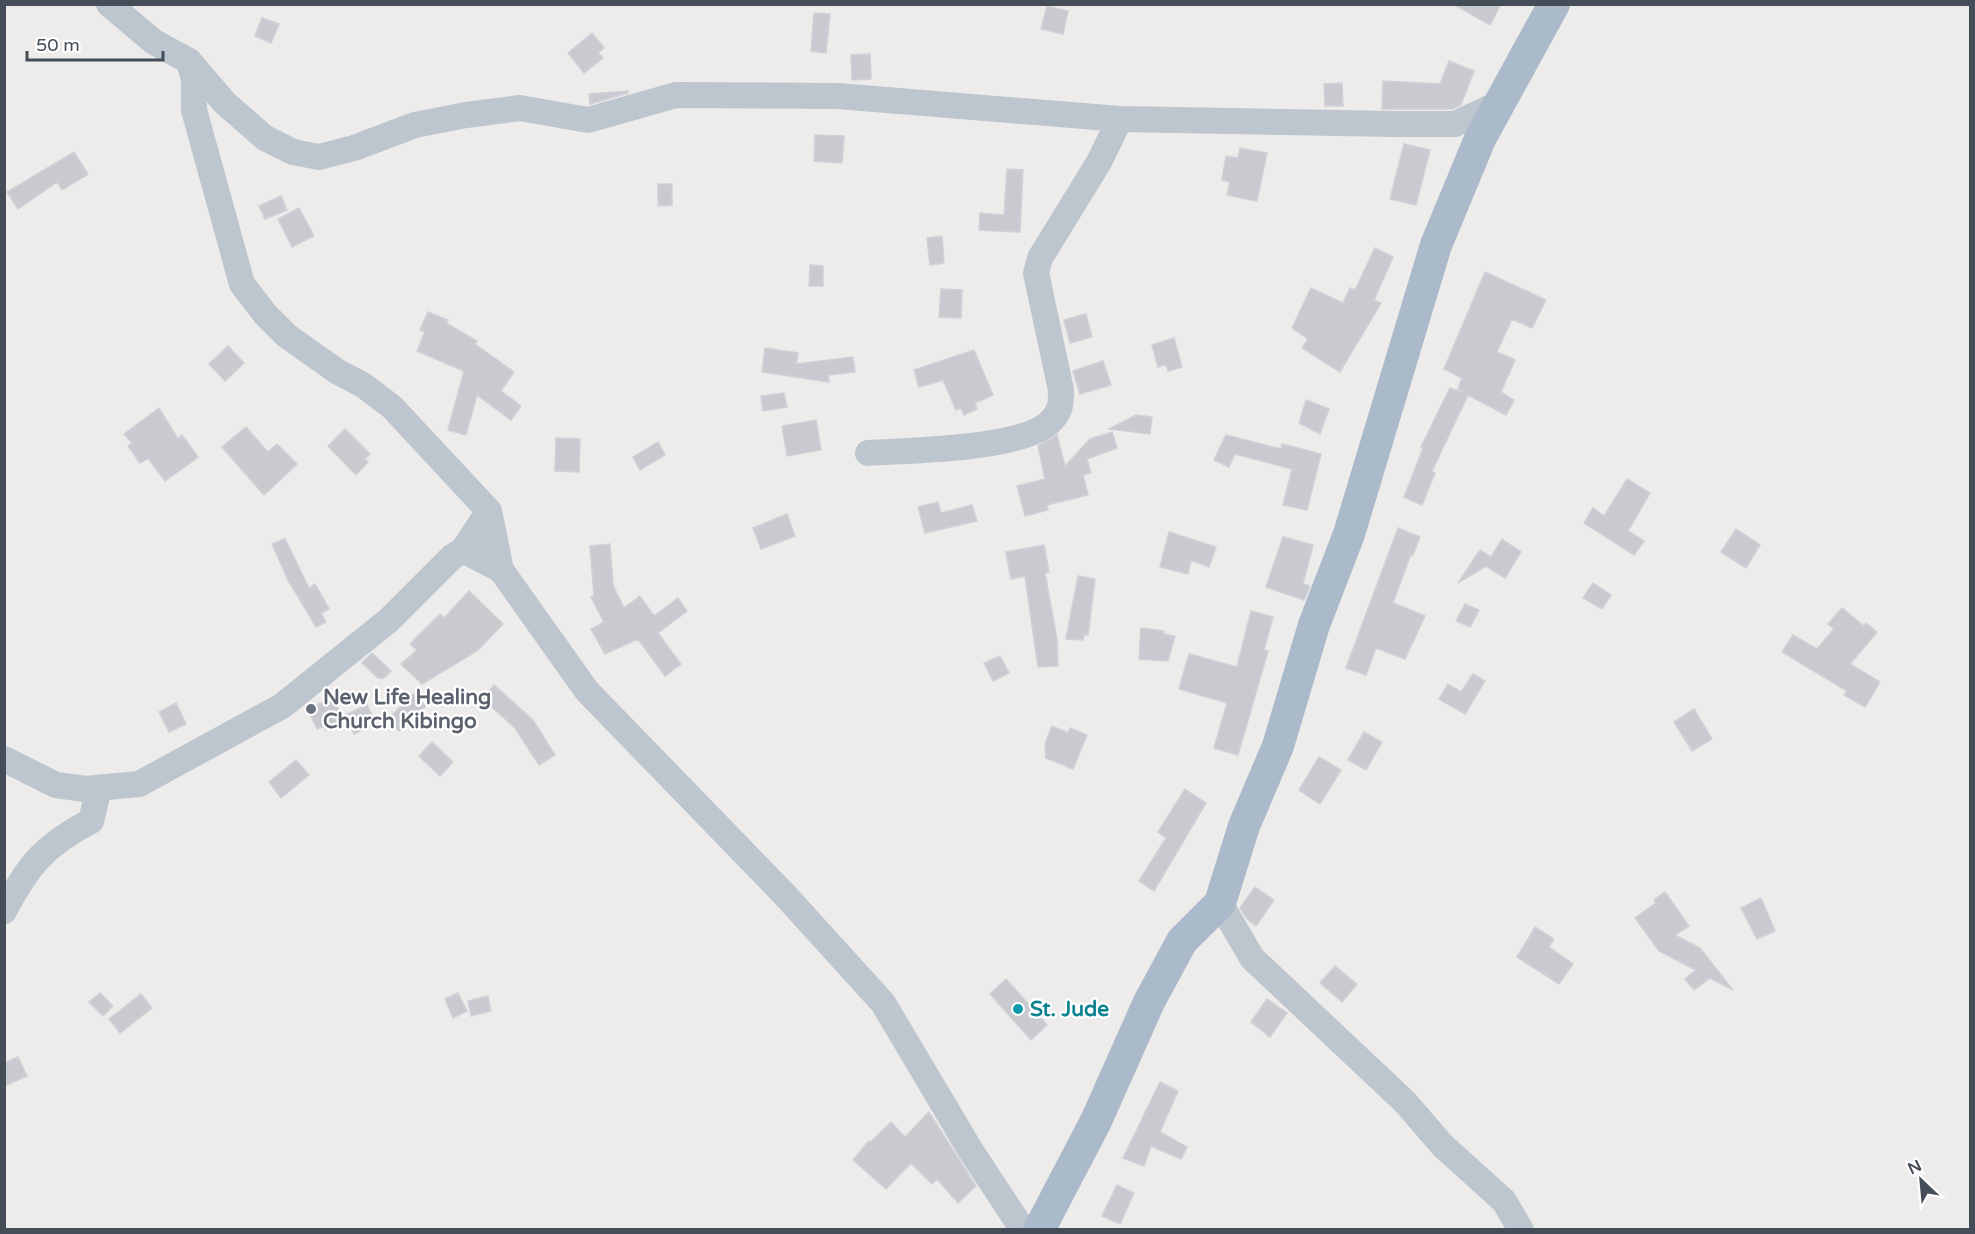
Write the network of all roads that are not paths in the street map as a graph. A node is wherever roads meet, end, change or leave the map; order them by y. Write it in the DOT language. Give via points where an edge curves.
graph roads {
  1 [pos="109,4"];
  2 [pos="1554,4"];
  3 [pos="189,62"];
  4 [pos="1502,102"];
  5 [pos="1120,118"];
  6 [pos="868,453"];
  7 [pos="489,512"];
  8 [pos="464,550"];
  9 [pos="501,570"];
  10 [pos="4,759"];
  11 [pos="99,788"];
  12 [pos="1220,903"];
  13 [pos="4,911"];
  14 [pos="1023,1230"];
  15 [pos="1039,1230"];
  16 [pos="1521,1230"];
  1 -- 3 [label="street" via="154,42"];
  2 -- 4 [label="main road"];
  3 -- 5 [label="street" via="225,103 265,138 293,152 319,157 415,125 466,115 520,108 588,120 676,95 838,96"];
  3 -- 7 [label="street" via="195,80 194,110 242,284 287,336 392,407"];
  4 -- 5 [label="street" via="1455,124"];
  4 -- 12 [label="main road" via="1480,139 1436,245 1349,534 1314,625 1278,746 1244,826"];
  5 -- 6 [label="street" via="1099,162 1040,258 1036,273 1060,390 1061,407 1051,422 1010,439 979,445"];
  7 -- 8 [label="street"];
  7 -- 9 [label="street"];
  8 -- 9 [label="street"];
  8 -- 11 [label="street" via="452,557 389,620 282,706 139,784"];
  9 -- 14 [label="street" via="587,691 784,894 883,1003"];
  10 -- 11 [label="street" via="57,785"];
  11 -- 13 [label="street" via="91,821 33,862"];
  12 -- 15 [label="main road" via="1182,941 1144,1011 1096,1121"];
  12 -- 16 [label="street" via="1252,958 1504,1201"];
}
